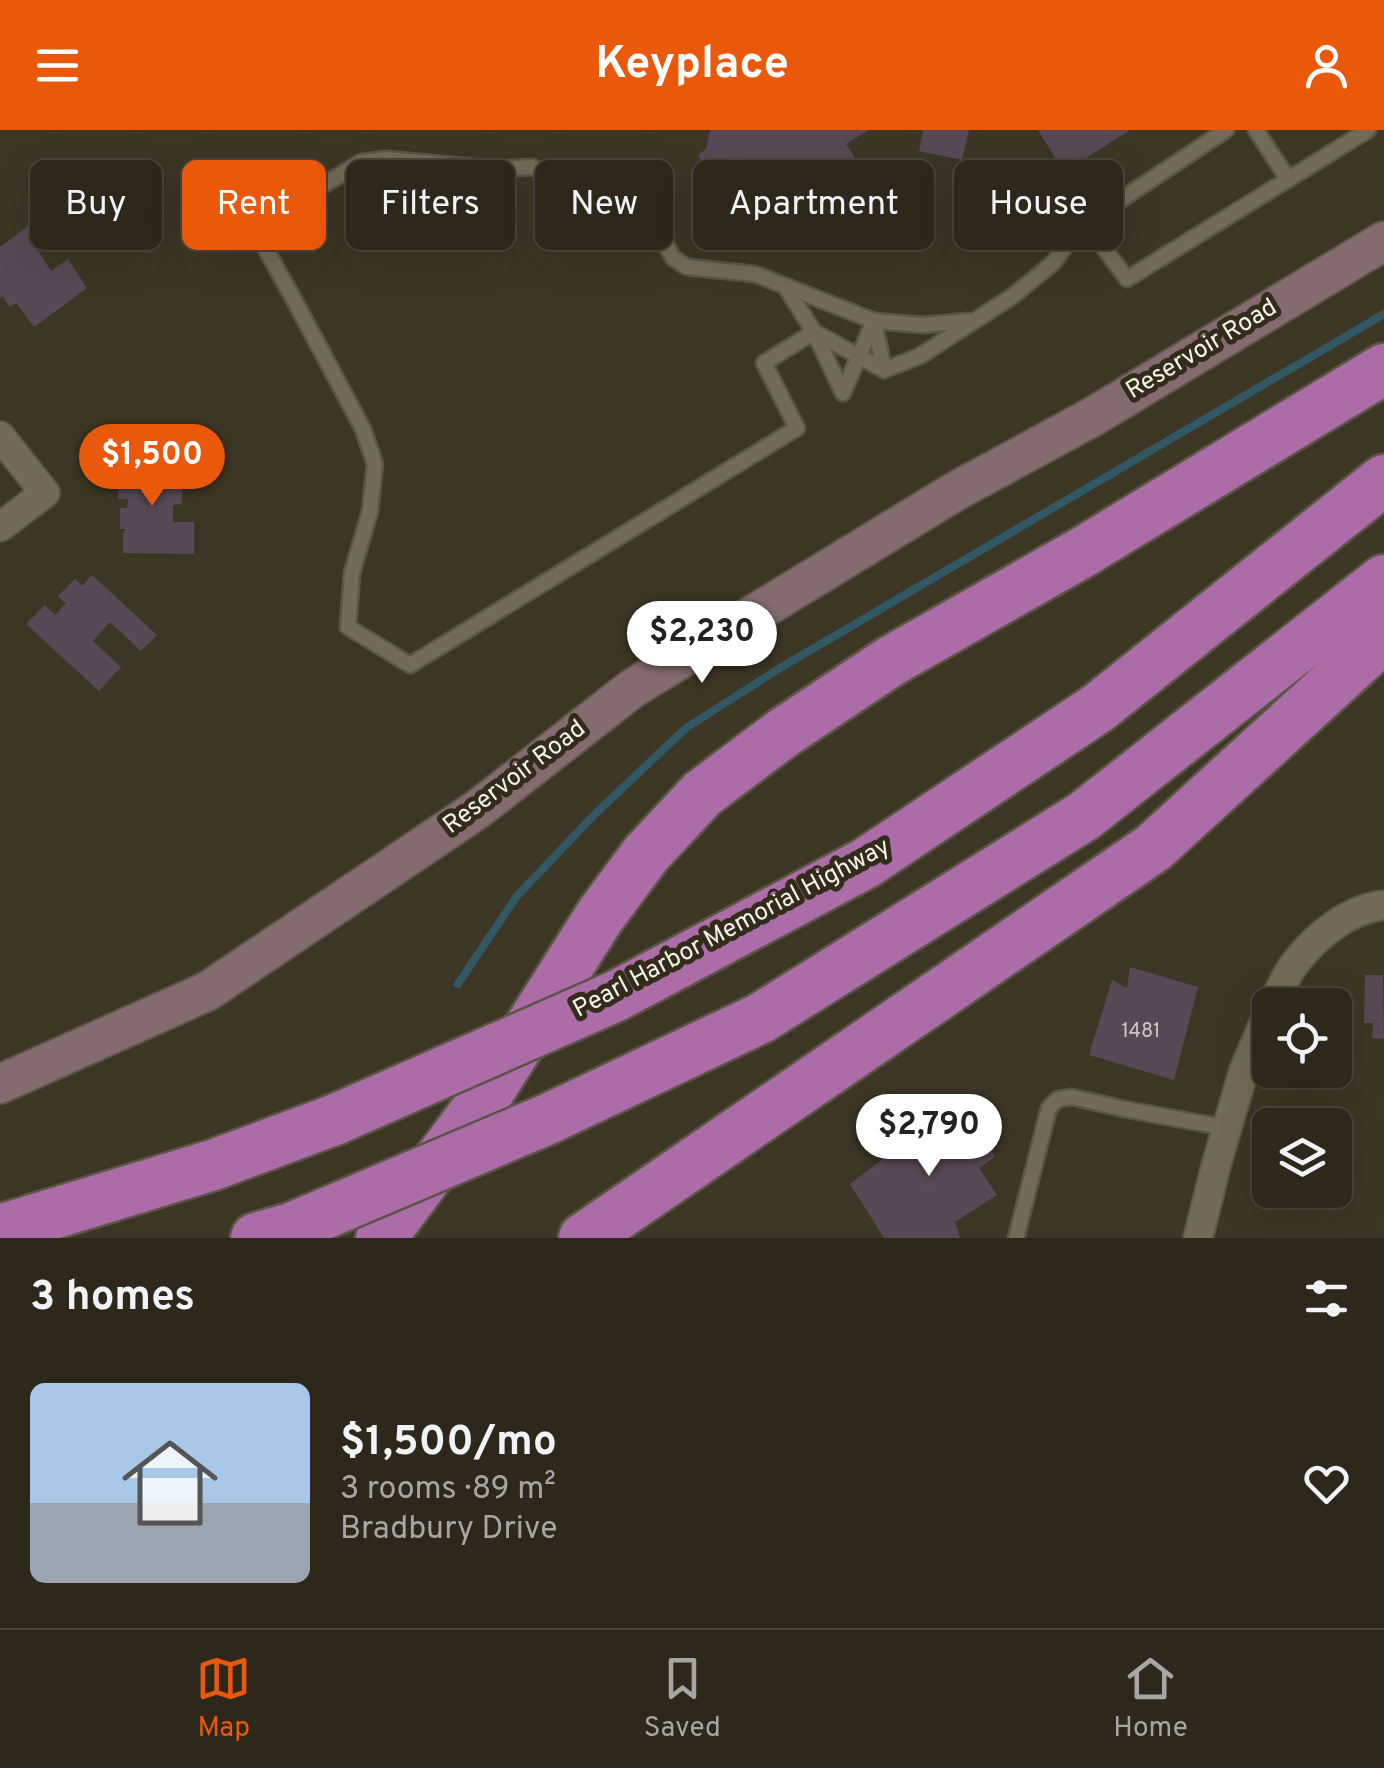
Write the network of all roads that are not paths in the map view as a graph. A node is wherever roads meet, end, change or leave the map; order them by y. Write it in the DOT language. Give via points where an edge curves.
graph roads {
  1 [pos="1226,130"];
  2 [pos="1256,130"];
  3 [pos="1368,130"];
  4 [pos="1288,180"];
  5 [pos="1123,198"];
  6 [pos="1384,240"];
  7 [pos="1062,250"];
  8 [pos="1106,250"];
  9 [pos="785,286"];
  10 [pos="974,320"];
  11 [pos="874,321"];
  12 [pos="814,332"];
  13 [pos="859,357"];
  14 [pos="884,370"];
  15 [pos="1384,370"];
  16 [pos="0,436"];
  17 [pos="1384,480"];
  18 [pos="0,527"];
  19 [pos="1384,580"];
  20 [pos="1384,637"];
  21 [pos="1384,906"];
  22 [pos="1281,988"];
  23 [pos="1252,1051"];
  24 [pos="0,1084"];
  25 [pos="1227,1128"];
  26 [pos="0,1230"];
  27 [pos="273,1233"];
  28 [pos="1207,1234"];
  29 [pos="381,1238"];
  30 [pos="584,1238"];
  31 [pos="1016,1238"];
  1 -- 5 [label="lane"];
  2 -- 4 [label="lane"];
  3 -- 4 [label="lane"];
  4 -- 8 [label="lane" via="1127,279"];
  6 -- 24 [label="street, Reservoir Road" via="633,688 478,809 208,990"];
  7 -- 10 [label="lane"];
  9 -- 11 [label="lane"];
  9 -- 12 [label="lane"];
  9 -- 12 [label="lane" via="755,274 688,267 634,209 598,200 532,167 360,162 254,228 375,464 348,628 410,665 797,428 764,363"];
  10 -- 11 [label="lane" via="924,326"];
  10 -- 14 [label="lane" via="920,356"];
  11 -- 13 [label="lane"];
  11 -- 14 [label="lane"];
  12 -- 13 [label="lane"];
  12 -- 13 [label="lane" via="843,393"];
  13 -- 14 [label="lane"];
  15 -- 29 [label="highway" via="891,661 702,794 600,916 483,1101"];
  16 -- 18 [label="street" via="45,493"];
  17 -- 26 [label="highway, Pearl Harbor Memorial Highway, bridge" via="1098,708 866,863 616,996 334,1120"];
  19 -- 27 [label="highway, bridge" via="1084,816 761,1018 548,1119"];
  20 -- 30 [label="highway" via="1153,848"];
  21 -- 22 [label="street" via="1366,907 1325,931"];
  23 -- 25 [label="street"];
  25 -- 28 [label="street"];
  25 -- 31 [label="lane" via="1058,1099 1049,1108"];
}
